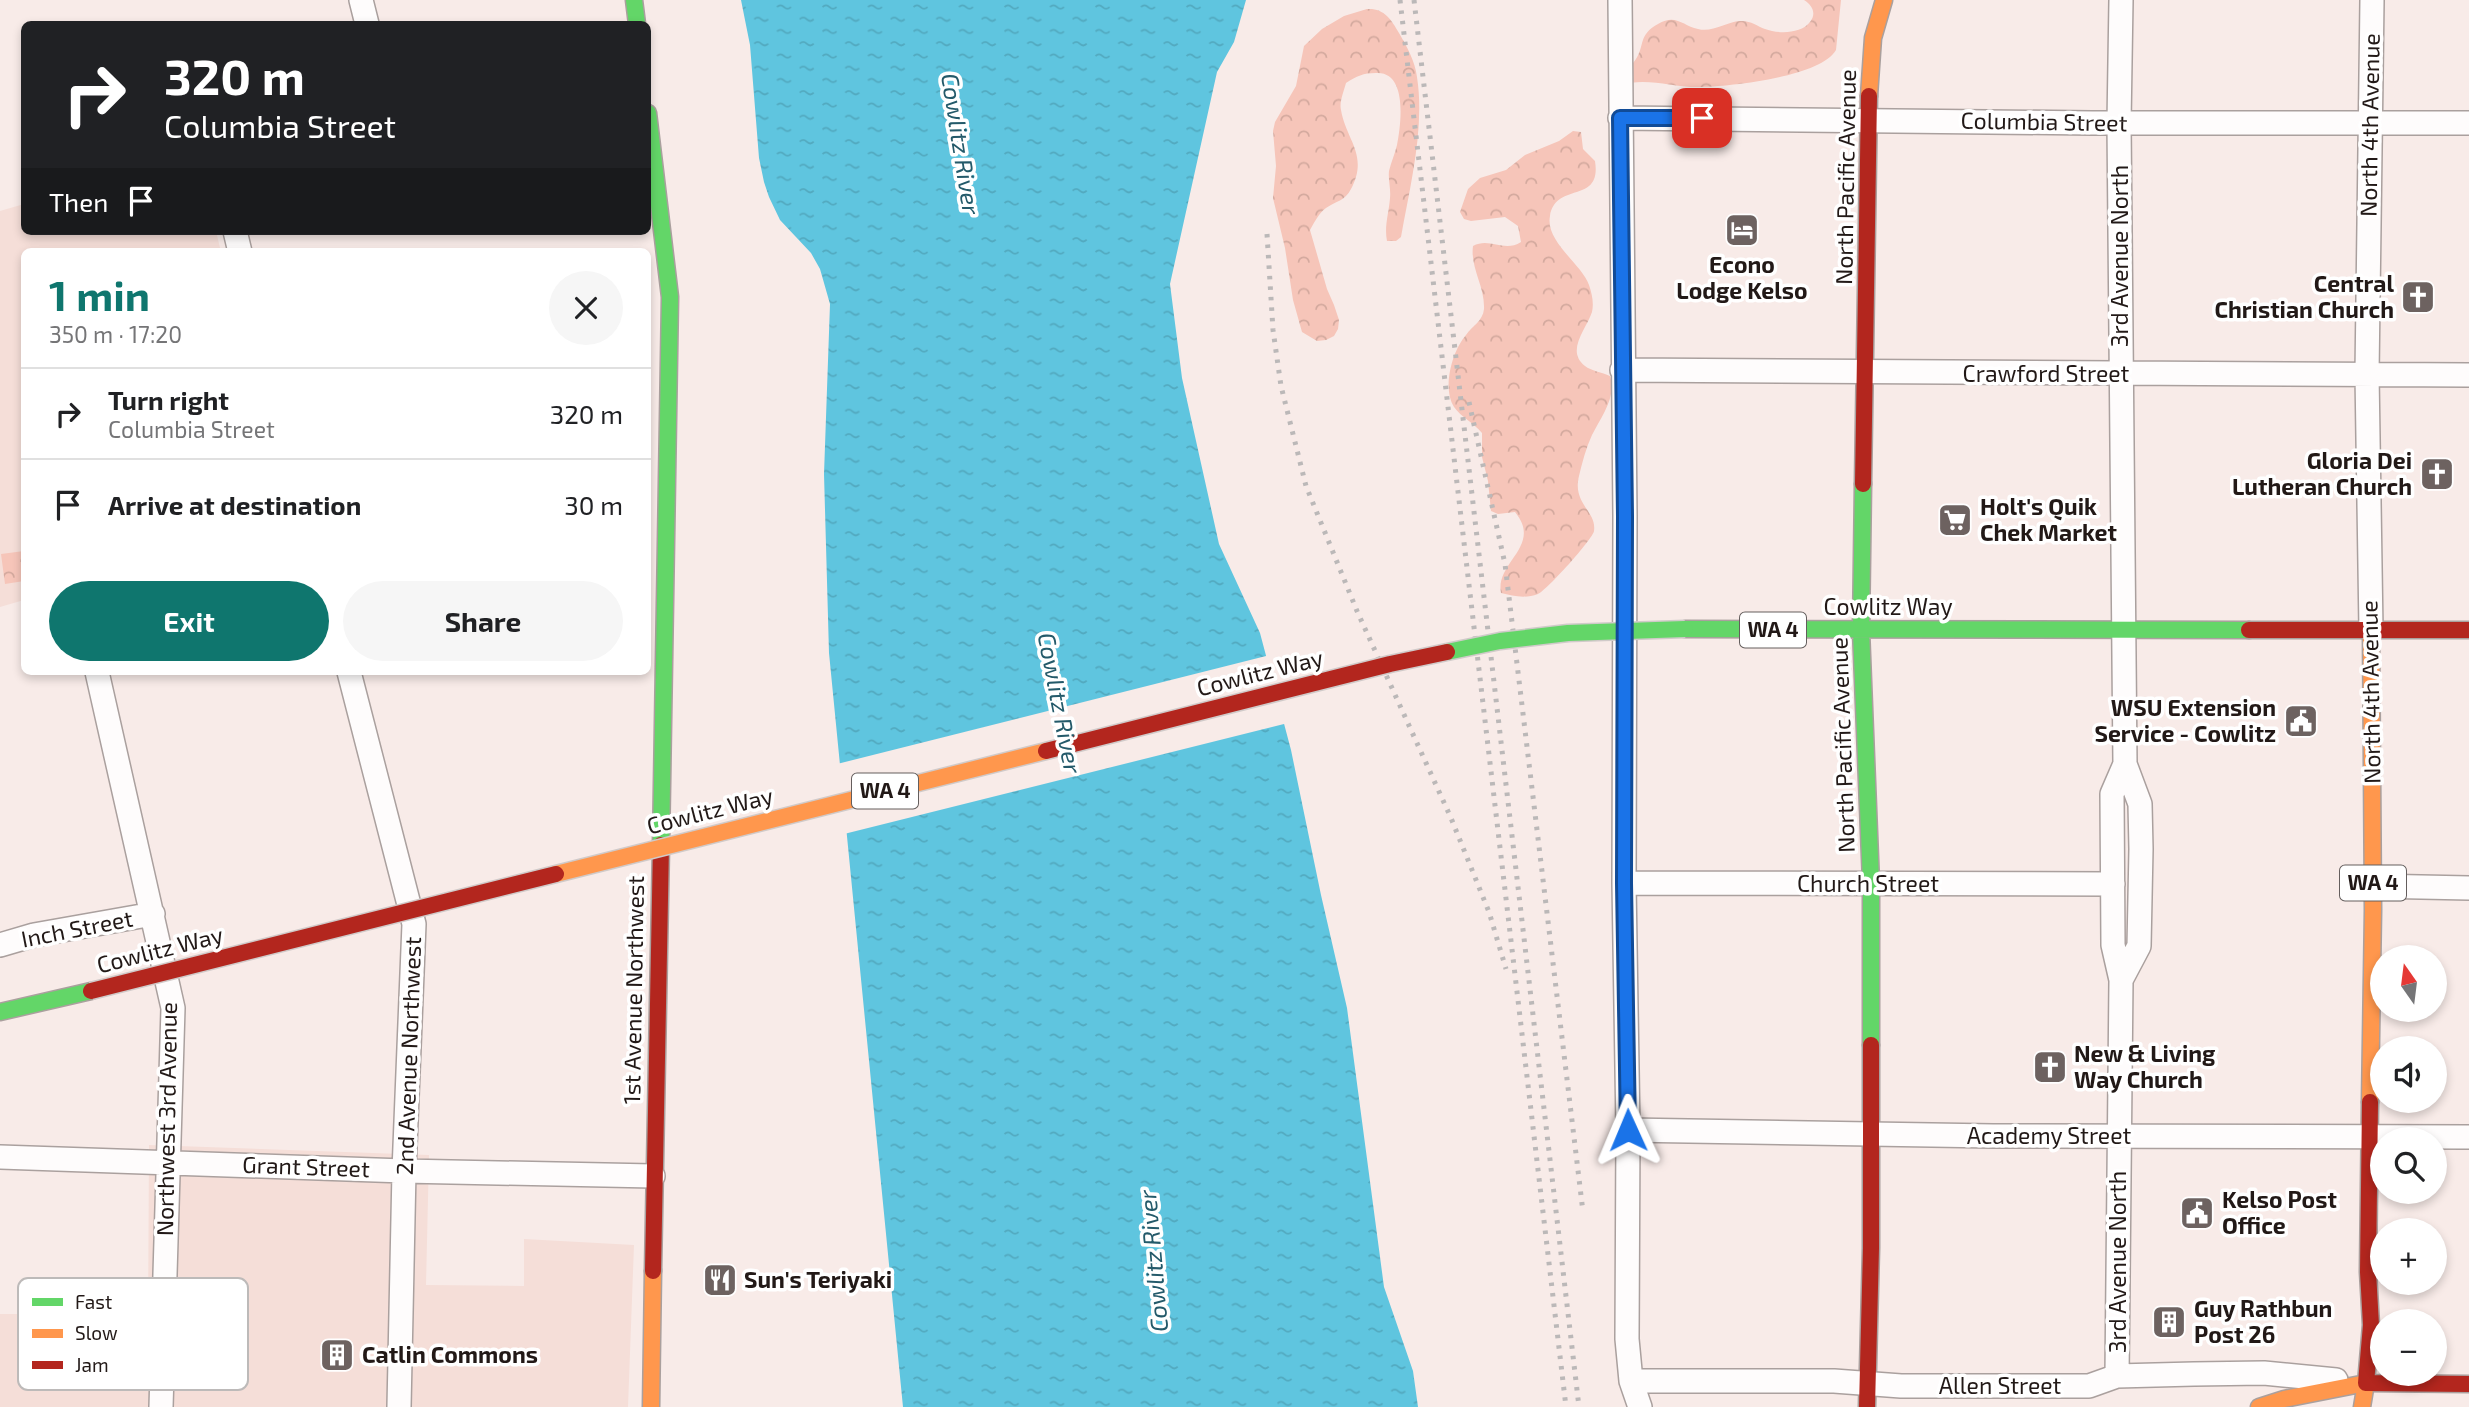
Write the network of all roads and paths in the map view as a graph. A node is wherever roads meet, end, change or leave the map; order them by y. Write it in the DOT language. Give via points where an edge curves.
graph roads {
  1 [pos="361,0"];
  2 [pos="634,0"];
  3 [pos="1620,0"];
  4 [pos="1884,0"];
  5 [pos="2120,0"];
  6 [pos="2372,0"];
  7 [pos="366,21"];
  8 [pos="637,21"];
  9 [pos="1620,118"];
  10 [pos="1868,119"];
  11 [pos="2370,121"];
  12 [pos="2119,123"];
  13 [pos="2469,123"];
  14 [pos="651,138"];
  15 [pos="1622,370"];
  16 [pos="1866,373"];
  17 [pos="2121,374"];
  18 [pos="2367,374"];
  19 [pos="2469,375"];
  20 [pos="1861,630"];
  21 [pos="2122,630"];
  22 [pos="2371,630"];
  23 [pos="2469,630"];
  24 [pos="98,675"];
  25 [pos="350,675"];
  26 [pos="2125,764"];
  27 [pos="1624,883"];
  28 [pos="1871,883"];
  29 [pos="2113,884"];
  30 [pos="2373,886"];
  31 [pos="2469,888"];
  32 [pos="153,914"];
  33 [pos="0,945"];
  34 [pos="2121,980"];
  35 [pos="0,1012"];
  36 [pos="2372,1127"];
  37 [pos="1628,1130"];
  38 [pos="1870,1133"];
  39 [pos="2119,1136"];
  40 [pos="2370,1136"];
  41 [pos="2447,1137"];
  42 [pos="2469,1137"];
  43 [pos="0,1157"];
  44 [pos="168,1162"];
  45 [pos="404,1171"];
  46 [pos="653,1176"];
  47 [pos="2370,1204"];
  48 [pos="165,1278"];
  49 [pos="2117,1376"];
  50 [pos="1631,1381"];
  51 [pos="1868,1383"];
  52 [pos="2366,1383"];
  53 [pos="2469,1384"];
  54 [pos="400,1407"];
  55 [pos="650,1407"];
  56 [pos="1640,1407"];
  57 [pos="1867,1407"];
  58 [pos="2259,1407"];
  59 [pos="2362,1407"];
  1 -- 7 [label="street"];
  2 -- 8 [label="main road"];
  3 -- 9 [label="street"];
  4 -- 10 [label="main road, North Pacific Avenue" via="1872,38"];
  5 -- 12 [label="street, 3rd Avenue North"];
  6 -- 11 [label="street, North 4th Avenue"];
  9 -- 10 [label="street, Columbia Street"];
  9 -- 15 [label="street"];
  10 -- 12 [label="street, Columbia Street"];
  10 -- 16 [label="main road, North Pacific Avenue"];
  11 -- 12 [label="street, Columbia Street"];
  11 -- 13 [label="street, Columbia Street"];
  11 -- 18 [label="street, North 4th Avenue"];
  12 -- 17 [label="street, 3rd Avenue North"];
  14 -- 46 [label="main road, 1st Avenue Northwest" via="670,298"];
  15 -- 16 [label="street, Crawford Street"];
  15 -- 27 [label="street"];
  16 -- 17 [label="street, Crawford Street"];
  16 -- 20 [label="main road, North Pacific Avenue"];
  17 -- 18 [label="street, Crawford Street"];
  17 -- 21 [label="street, 3rd Avenue North"];
  18 -- 19 [label="street, Crawford Street"];
  18 -- 22 [label="street, North 4th Avenue"];
  20 -- 21 [label="main road, Cowlitz Way / WA 4"];
  20 -- 28 [label="main road, North Pacific Avenue"];
  20 -- 35 [label="main road, Cowlitz Way / WA 4, bridge" via="1685,629 1567,633 1500,641 1390,664"];
  21 -- 22 [label="main road, Cowlitz Way / WA 4"];
  21 -- 26 [label="street, 3rd Avenue North"];
  22 -- 23 [label="main road, Cowlitz Way / WA 4"];
  22 -- 30 [label="main road, North 4th Avenue / WA 4"];
  24 -- 32 [label="street, Northwest 3rd Avenue"];
  25 -- 45 [label="street, 2nd Avenue Northwest" via="414,924"];
  26 -- 29 [label="street, 3rd Avenue North" via="2112,794"];
  26 -- 34 [label="street, 3rd Avenue North" via="2140,804 2141,849 2139,946"];
  27 -- 28 [label="street, Church Street"];
  27 -- 37 [label="street"];
  28 -- 29 [label="street, Church Street"];
  28 -- 38 [label="main road, North Pacific Avenue"];
  29 -- 34 [label="street, 3rd Avenue North" via="2113,945"];
  30 -- 31 [label="street"];
  30 -- 36 [label="main road, North 4th Avenue / WA 4"];
  32 -- 33 [label="street, Inch Street"];
  32 -- 44 [label="street, Northwest 3rd Avenue" via="173,1008"];
  34 -- 39 [label="street, 3rd Avenue North"];
  37 -- 38 [label="street, Academy Street"];
  37 -- 50 [label="street"];
  38 -- 39 [label="street, Academy Street"];
  38 -- 51 [label="main road, North Pacific Avenue"];
  39 -- 40 [label="street, Academy Street"];
  39 -- 49 [label="street, 3rd Avenue North"];
  41 -- 42 [label="street, Academy Street"];
  43 -- 44 [label="street, Grant Street"];
  44 -- 45 [label="street, Grant Street"];
  44 -- 48 [label="street, Northwest 3rd Avenue"];
  45 -- 46 [label="street, Grant Street"];
  45 -- 54 [label="street, 2nd Avenue Northwest"];
  46 -- 55 [label="main road, 1st Avenue Northwest"];
  47 -- 52 [label="main road, North 4th Avenue / WA 4" via="2371,1325"];
  49 -- 51 [label="street, Allen Street" via="2089,1386"];
  49 -- 52 [label="street, Allen Street" via="2264,1373"];
  50 -- 51 [label="street, Allen Street"];
  50 -- 56 [label="street"];
  51 -- 57 [label="main road, North Pacific Avenue"];
  52 -- 53 [label="main road, Allen Street"];
  52 -- 58 [label="main road, Allen Street"];
  52 -- 59 [label="main road, North 4th Avenue"];
}
